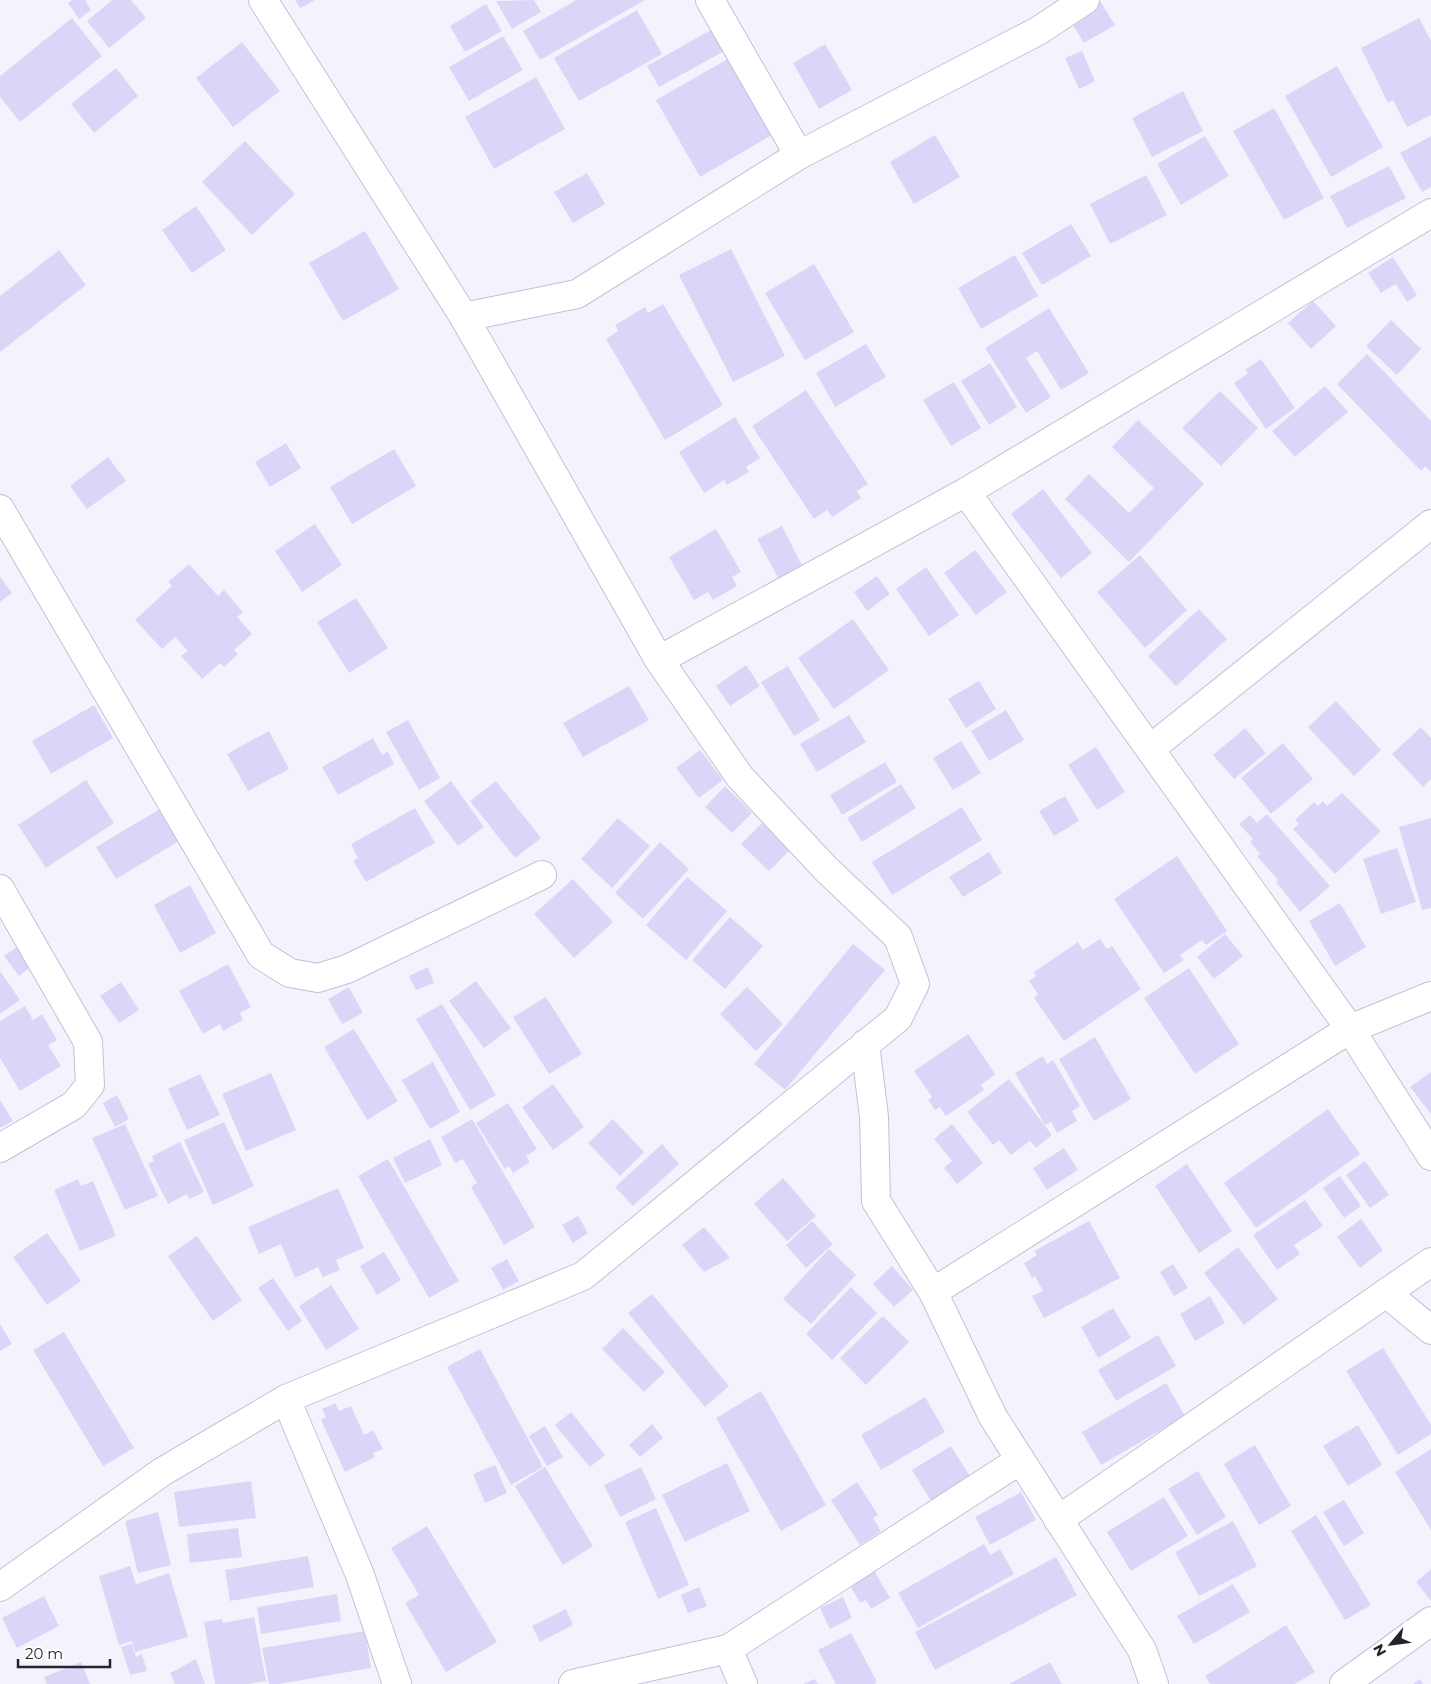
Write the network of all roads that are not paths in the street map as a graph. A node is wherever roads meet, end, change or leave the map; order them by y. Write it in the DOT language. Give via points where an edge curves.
graph roads {
  1 [pos="262,0"];
  2 [pos="710,0"];
  3 [pos="1085,0"];
  4 [pos="799,155"];
  5 [pos="1431,213"];
  6 [pos="464,317"];
  7 [pos="966,492"];
  8 [pos="0,509"];
  9 [pos="1431,524"];
  10 [pos="659,660"];
  11 [pos="1150,749"];
  12 [pos="542,875"];
  13 [pos="0,889"];
  14 [pos="1431,996"];
  15 [pos="1350,1029"];
  16 [pos="865,1044"];
  17 [pos="0,1148"];
  18 [pos="1431,1156"];
  19 [pos="1431,1262"];
  20 [pos="933,1292"];
  21 [pos="1386,1293"];
  22 [pos="1431,1330"];
  23 [pos="286,1399"];
  24 [pos="1020,1460"];
  25 [pos="1058,1520"];
  26 [pos="0,1587"];
  27 [pos="1431,1621"];
  28 [pos="728,1649"];
  29 [pos="397,1684"];
  30 [pos="573,1684"];
  31 [pos="743,1684"];
  32 [pos="1154,1684"];
  33 [pos="1344,1684"];
  1 -- 6 [label="street"];
  2 -- 4 [label="street"];
  3 -- 4 [label="street" via="1038,32"];
  4 -- 6 [label="street" via="577,294"];
  5 -- 7 [label="street"];
  6 -- 10 [label="street"];
  7 -- 10 [label="street"];
  7 -- 11 [label="street"];
  8 -- 12 [label="street" via="261,955 290,973 318,978 347,969"];
  9 -- 11 [label="street"];
  10 -- 16 [label="street" via="740,776 826,869 898,937 915,984 898,1018"];
  11 -- 15 [label="street"];
  13 -- 17 [label="street" via="88,1042 90,1085 74,1105"];
  14 -- 15 [label="street"];
  15 -- 18 [label="street"];
  15 -- 20 [label="street"];
  16 -- 20 [label="street" via="874,1117 876,1201"];
  16 -- 23 [label="street" via="583,1276"];
  19 -- 21 [label="street"];
  20 -- 24 [label="street" via="993,1417"];
  21 -- 22 [label="street"];
  21 -- 25 [label="street"];
  23 -- 26 [label="street" via="162,1472"];
  23 -- 29 [label="street" via="360,1575"];
  24 -- 25 [label="street"];
  24 -- 28 [label="street"];
  25 -- 32 [label="street" via="1142,1650"];
  27 -- 33 [label="street"];
  28 -- 30 [label="street"];
  28 -- 31 [label="street"];
}
